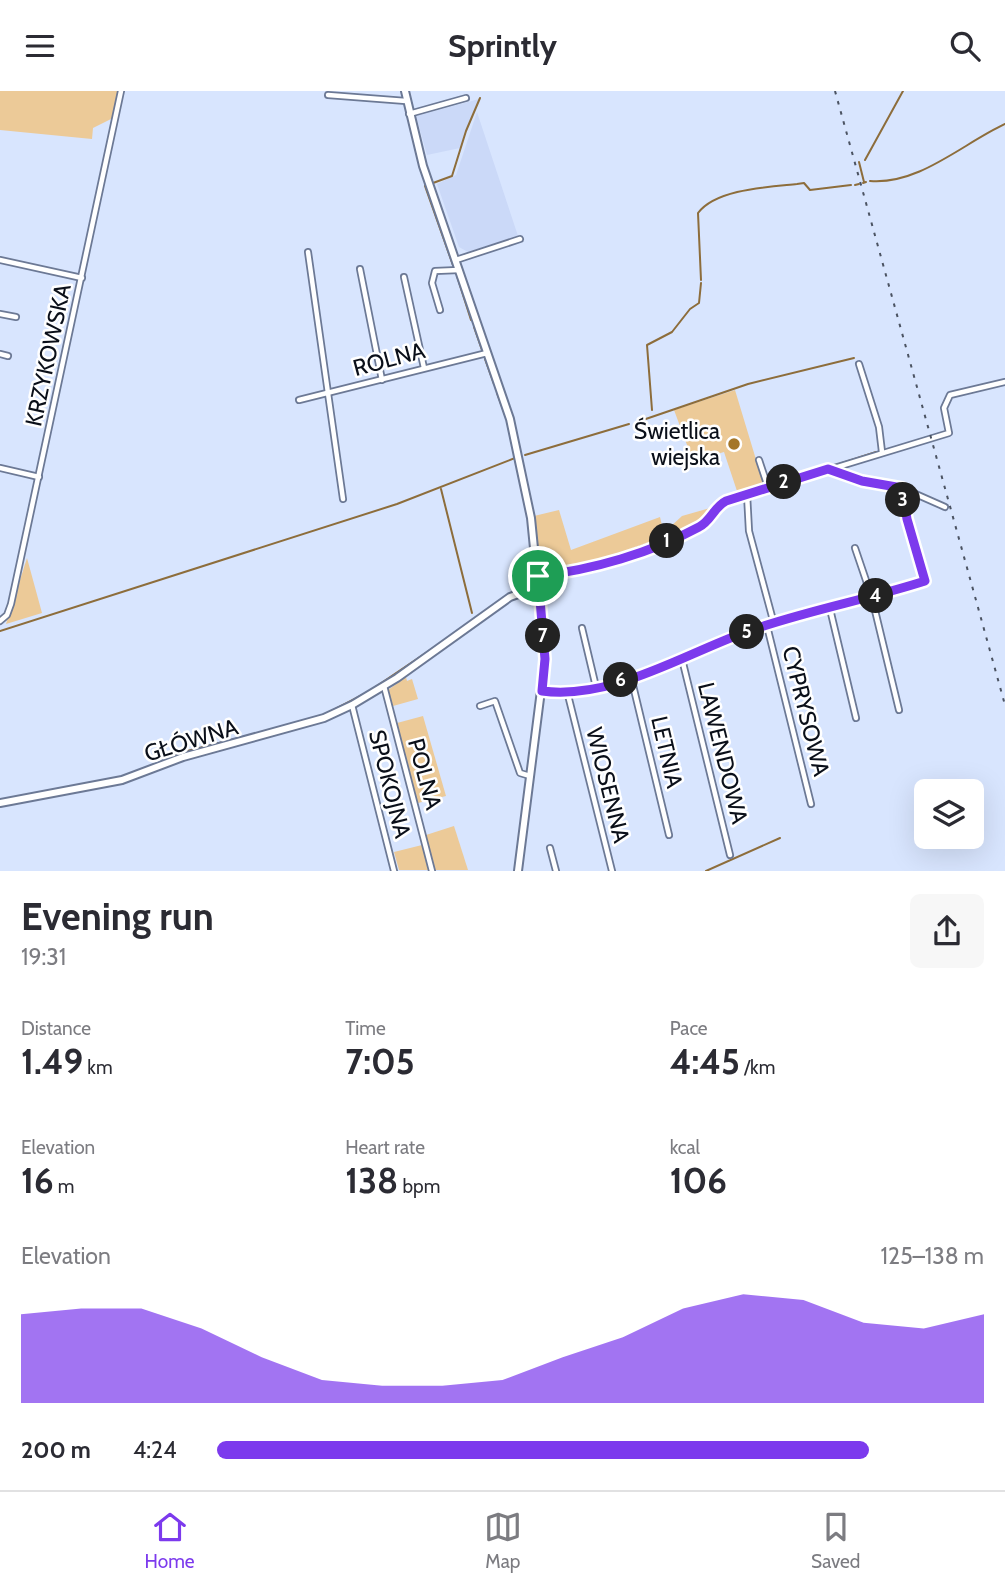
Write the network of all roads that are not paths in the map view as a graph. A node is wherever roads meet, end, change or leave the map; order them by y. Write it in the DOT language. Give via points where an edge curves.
graph roads {
  1 [pos="121,91"];
  2 [pos="405,91"];
  3 [pos="328,95"];
  4 [pos="466,98"];
  5 [pos="406,101"];
  6 [pos="409,114"];
  7 [pos="520,239"];
  8 [pos="309,252"];
  9 [pos="0,260"];
  10 [pos="456,260"];
  11 [pos="360,269"];
  12 [pos="459,270"];
  13 [pos="404,277"];
  14 [pos="82,278"];
  15 [pos="440,310"];
  16 [pos="0,314"];
  17 [pos="16,317"];
  18 [pos="487,351"];
  19 [pos="0,354"];
  20 [pos="8,356"];
  21 [pos="859,365"];
  22 [pos="424,368"];
  23 [pos="382,380"];
  24 [pos="1005,381"];
  25 [pos="328,393"];
  26 [pos="299,400"];
  27 [pos="882,452"];
  28 [pos="759,460"];
  29 [pos="0,468"];
  30 [pos="828,469"];
  31 [pos="39,477"];
  32 [pos="768,488"];
  33 [pos="902,488"];
  34 [pos="747,494"];
  35 [pos="343,499"];
  36 [pos="945,507"];
  37 [pos="855,548"];
  38 [pos="538,576"];
  39 [pos="538,587"];
  40 [pos="872,597"];
  41 [pos="830,609"];
  42 [pos="0,621"];
  43 [pos="774,624"];
  44 [pos="767,626"];
  45 [pos="582,628"];
  46 [pos="682,658"];
  47 [pos="631,677"];
  48 [pos="384,686"];
  49 [pos="596,687"];
  50 [pos="542,691"];
  51 [pos="567,691"];
  52 [pos="352,705"];
  53 [pos="480,706"];
  54 [pos="900,710"];
  55 [pos="856,718"];
  56 [pos="531,776"];
  57 [pos="0,803"];
  58 [pos="811,804"];
  59 [pos="669,835"];
  60 [pos="550,848"];
  61 [pos="730,855"];
  62 [pos="394,870"];
  63 [pos="432,870"];
  64 [pos="518,870"];
  65 [pos="556,870"];
  66 [pos="612,870"];
  1 -- 14 [label="street, KRZYKOWSKA"];
  2 -- 5 [label="street"];
  3 -- 5 [label="street"];
  4 -- 6 [label="street"];
  5 -- 6 [label="street"];
  6 -- 10 [label="street"];
  7 -- 10 [label="street"];
  8 -- 25 [label="street"];
  9 -- 14 [label="street"];
  10 -- 12 [label="street"];
  11 -- 23 [label="street"];
  12 -- 15 [label="street" via="435,271 432,283"];
  12 -- 18 [label="street"];
  13 -- 22 [label="street"];
  14 -- 31 [label="street, KRZYKOWSKA"];
  16 -- 17 [label="street"];
  18 -- 22 [label="street, ROLNA"];
  18 -- 38 [label="street" via="519,451"];
  19 -- 20 [label="street"];
  21 -- 27 [label="street"];
  22 -- 23 [label="street, ROLNA"];
  23 -- 25 [label="street, ROLNA"];
  24 -- 27 [label="street" via="950,395 944,408 949,433"];
  25 -- 26 [label="street, ROLNA"];
  25 -- 35 [label="street"];
  27 -- 30 [label="street"];
  28 -- 32 [label="street"];
  29 -- 31 [label="street"];
  30 -- 32 [label="street"];
  30 -- 33 [label="street"];
  31 -- 42 [label="street, KRZYKOWSKA" via="11,604"];
  32 -- 34 [label="street"];
  33 -- 36 [label="street"];
  33 -- 40 [label="street" via="925,581"];
  34 -- 38 [label="street" via="720,504 703,526 657,545 604,563"];
  34 -- 43 [label="street" via="749,531"];
  37 -- 40 [label="street"];
  38 -- 39 [label="street"];
  39 -- 48 [label="street" via="510,597"];
  39 -- 50 [label="street" via="545,659"];
  40 -- 41 [label="street"];
  40 -- 54 [label="street"];
  41 -- 43 [label="street"];
  41 -- 55 [label="street"];
  43 -- 44 [label="street"];
  44 -- 46 [label="street"];
  44 -- 58 [label="street, CYPRYSOWA"];
  45 -- 49 [label="street"];
  46 -- 47 [label="street"];
  46 -- 61 [label="street, LAWENDOWA"];
  47 -- 49 [label="street"];
  47 -- 59 [label="street, LETNIA"];
  48 -- 52 [label="street, GŁÓWNA"];
  48 -- 63 [label="street, POLNA"];
  49 -- 51 [label="street"];
  50 -- 51 [label="street"];
  50 -- 56 [label="street"];
  51 -- 66 [label="street, WIOSENNA"];
  52 -- 57 [label="street, GŁÓWNA" via="311,723 183,757 122,780"];
  52 -- 62 [label="street, SPOKOJNA"];
  53 -- 56 [label="street" via="495,701 520,773"];
  56 -- 64 [label="street"];
  60 -- 65 [label="street"];
}
